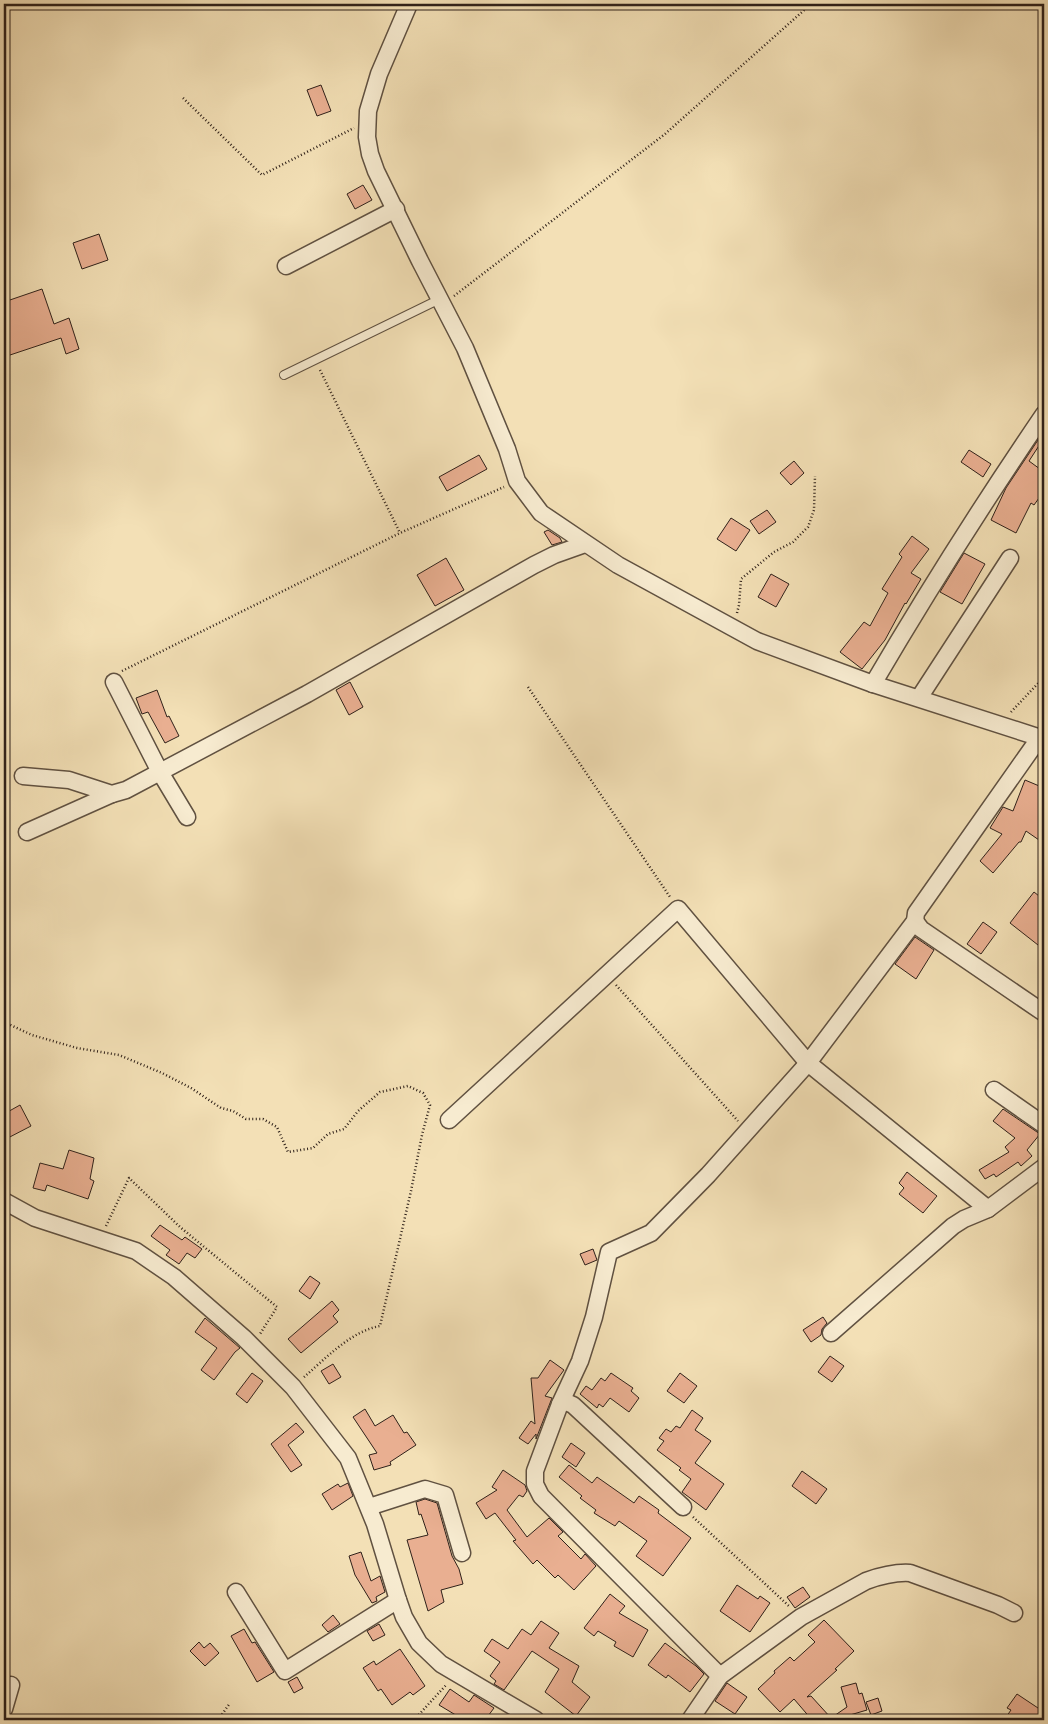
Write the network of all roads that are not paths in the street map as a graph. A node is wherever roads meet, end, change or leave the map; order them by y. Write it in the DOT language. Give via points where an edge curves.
graph roads {
  1 [pos="409,4"];
  2 [pos="396,209"];
  3 [pos="286,266"];
  4 [pos="441,302"];
  5 [pos="284,375"];
  6 [pos="1044,414"];
  7 [pos="585,544"];
  8 [pos="1010,558"];
  9 [pos="114,682"];
  10 [pos="873,684"];
  11 [pos="919,698"];
  12 [pos="1042,738"];
  13 [pos="160,772"];
  14 [pos="24,776"];
  15 [pos="112,794"];
  16 [pos="187,817"];
  17 [pos="27,832"];
  18 [pos="915,921"];
  19 [pos="1044,1013"];
  20 [pos="808,1063"];
  21 [pos="994,1090"];
  22 [pos="449,1120"];
  23 [pos="1044,1126"];
  24 [pos="1044,1167"];
  25 [pos="4,1201"];
  26 [pos="988,1209"];
  27 [pos="830,1333"];
  28 [pos="560,1404"];
  29 [pos="369,1507"];
  30 [pos="683,1507"];
  31 [pos="462,1553"];
  32 [pos="236,1592"];
  33 [pos="398,1600"];
  34 [pos="1014,1613"];
  35 [pos="720,1676"];
  36 [pos="11,1685"];
  37 [pos="4,1709"];
  38 [pos="536,1720"];
  39 [pos="690,1720"];
  1 -- 2 [label="street" via="379,74 368,111 370,154"];
  2 -- 3 [label="street"];
  2 -- 4 [label="street"];
  4 -- 5 [label="lane"];
  4 -- 7 [label="street" via="465,348 517,481 541,512"];
  6 -- 10 [label="street" via="992,490"];
  7 -- 10 [label="street" via="757,641"];
  7 -- 13 [label="street" via="534,565 307,694"];
  8 -- 11 [label="street"];
  9 -- 13 [label="street"];
  10 -- 11 [label="street"];
  11 -- 12 [label="street"];
  12 -- 18 [label="street" via="916,913"];
  13 -- 15 [label="street"];
  13 -- 16 [label="street"];
  14 -- 15 [label="street" via="69,780"];
  15 -- 17 [label="street"];
  18 -- 19 [label="street" via="921,929"];
  18 -- 20 [label="street"];
  20 -- 22 [label="street" via="678,909"];
  20 -- 26 [label="street"];
  20 -- 28 [label="street" via="708,1176 651,1233 609,1252 580,1361"];
  21 -- 23 [label="street"];
  24 -- 26 [label="street"];
  25 -- 29 [label="street" via="36,1218 136,1251 174,1277 293,1387 348,1458"];
  26 -- 27 [label="street" via="953,1226"];
  28 -- 30 [label="street" via="573,1405"];
  28 -- 35 [label="street" via="535,1471 535,1484 541,1496"];
  29 -- 31 [label="street" via="425,1489 445,1495"];
  29 -- 33 [label="street"];
  32 -- 33 [label="street" via="285,1671"];
  33 -- 38 [label="street" via="419,1643 441,1664"];
  34 -- 35 [label="street" via="922,1577 899,1572 866,1581 801,1618"];
  35 -- 39 [label="street"];
  36 -- 37 [label="street"];
}
